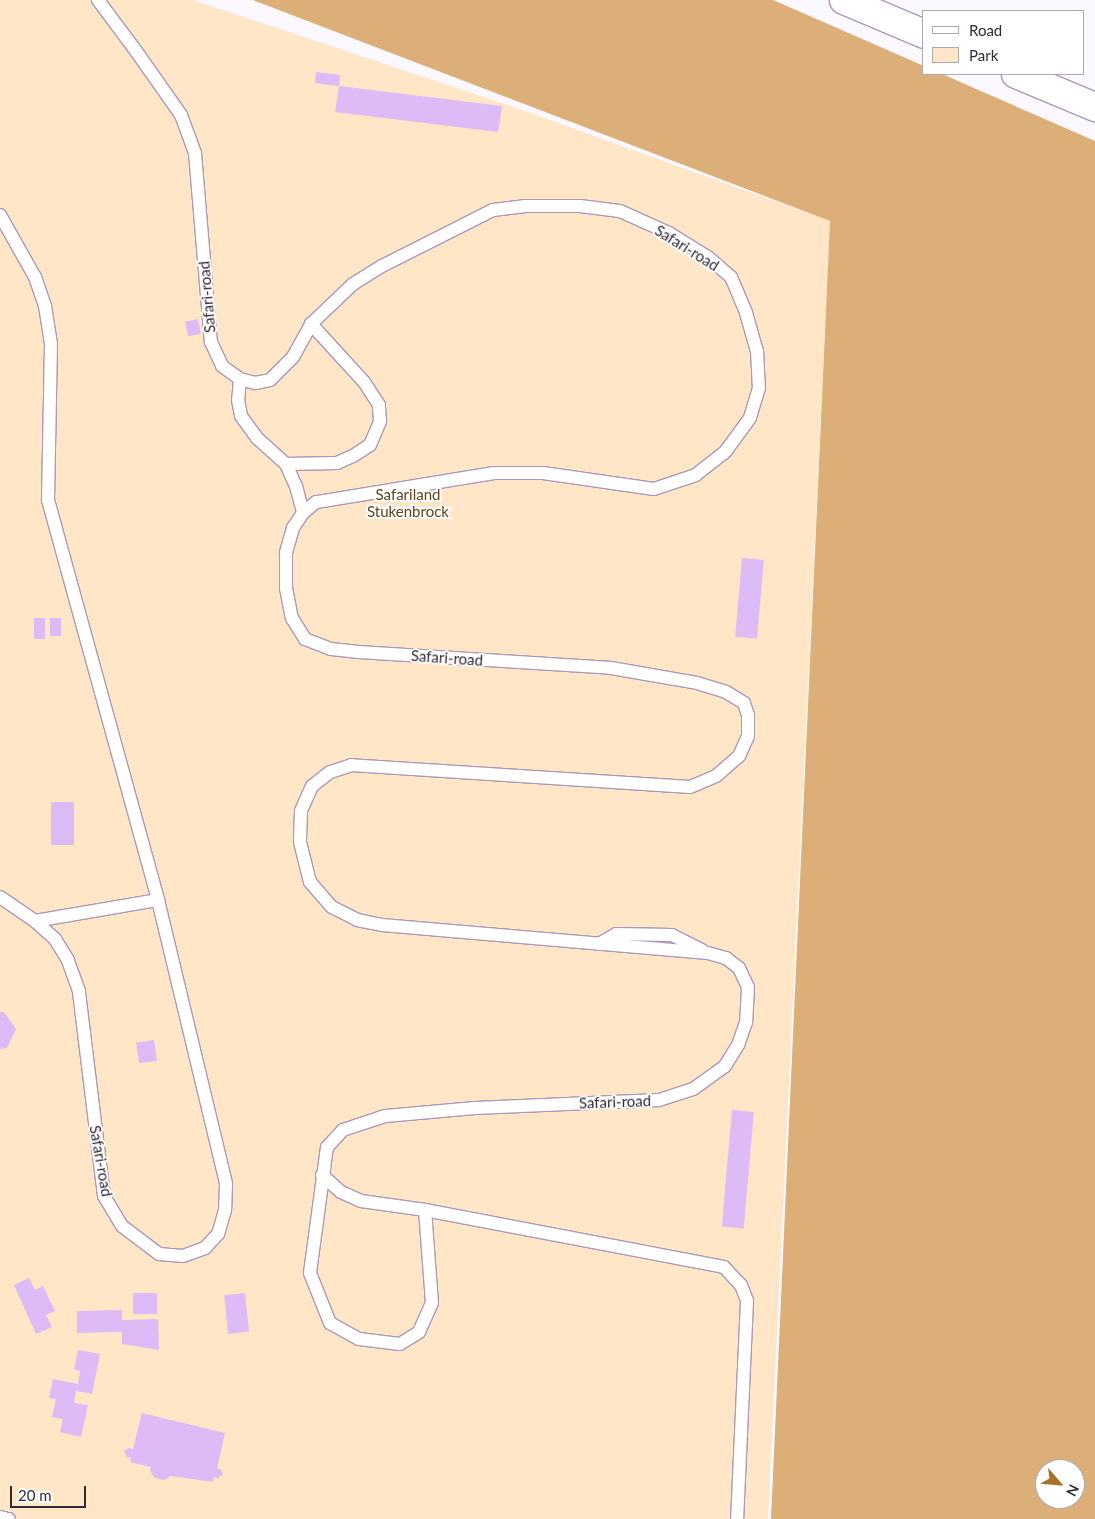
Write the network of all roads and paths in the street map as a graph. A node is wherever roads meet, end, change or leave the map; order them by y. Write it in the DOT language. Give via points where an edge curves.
graph roads {
  1 [pos="98,0"];
  2 [pos="844,0"];
  3 [pos="922,33"];
  4 [pos="1018,75"];
  5 [pos="1095,107"];
  6 [pos="0,216"];
  7 [pos="311,324"];
  8 [pos="240,379"];
  9 [pos="286,464"];
  10 [pos="303,512"];
  11 [pos="0,897"];
  12 [pos="158,900"];
  13 [pos="35,921"];
  14 [pos="322,1175"];
  15 [pos="425,1210"];
  16 [pos="0,1517"];
  17 [pos="9,1519"];
  18 [pos="737,1519"];
  1 -- 8 [label="lane, Safari-road" via="181,116 195,153 211,342 222,366"];
  2 -- 3 [label="main road"];
  4 -- 5 [label="main road"];
  6 -- 12 [label="lane, Safari-road" via="35,277 45,306 51,344 48,500"];
  7 -- 8 [label="lane, Safari-road" via="293,357 270,380"];
  7 -- 9 [label="lane" via="364,382 379,405 380,421 370,446 353,456 337,463"];
  7 -- 10 [label="lane, Safari-road" via="353,284 374,270 493,210 524,206 580,206 620,211 669,233 709,258 731,277 757,351 759,388 750,418 725,452 696,474 654,489 543,473 494,473 316,502"];
  8 -- 9 [label="lane" via="238,400 241,416 257,438"];
  9 -- 10 [label="lane"];
  10 -- 14 [label="lane, Safari-road" via="293,528 286,553 286,588 292,618 305,639 331,648 360,652 611,668 697,683 726,692 744,703 748,715 748,736 739,756 716,776 690,787 352,765 330,772 312,786 301,811 300,842 310,882 332,907 358,920 382,925 708,953 726,958 739,968 748,987 746,1022 738,1045 725,1066 692,1089 659,1100 475,1108 385,1116 343,1130 327,1147"];
  11 -- 13 [label="lane, Safari-road"];
  12 -- 13 [label="lane"];
  12 -- 13 [label="lane, Safari-road" via="226,1184 225,1210 218,1234 205,1248 183,1256 159,1254 122,1226 104,1196 79,991 68,960 54,939"];
  14 -- 15 [label="lane" via="340,1192 361,1202"];
  14 -- 15 [label="lane, Safari-road" via="310,1273 330,1324 359,1339 400,1344 419,1332 432,1303"];
  15 -- 18 [label="lane" via="724,1267 741,1285 747,1301"];
  16 -- 17 [label="lane"];
}
